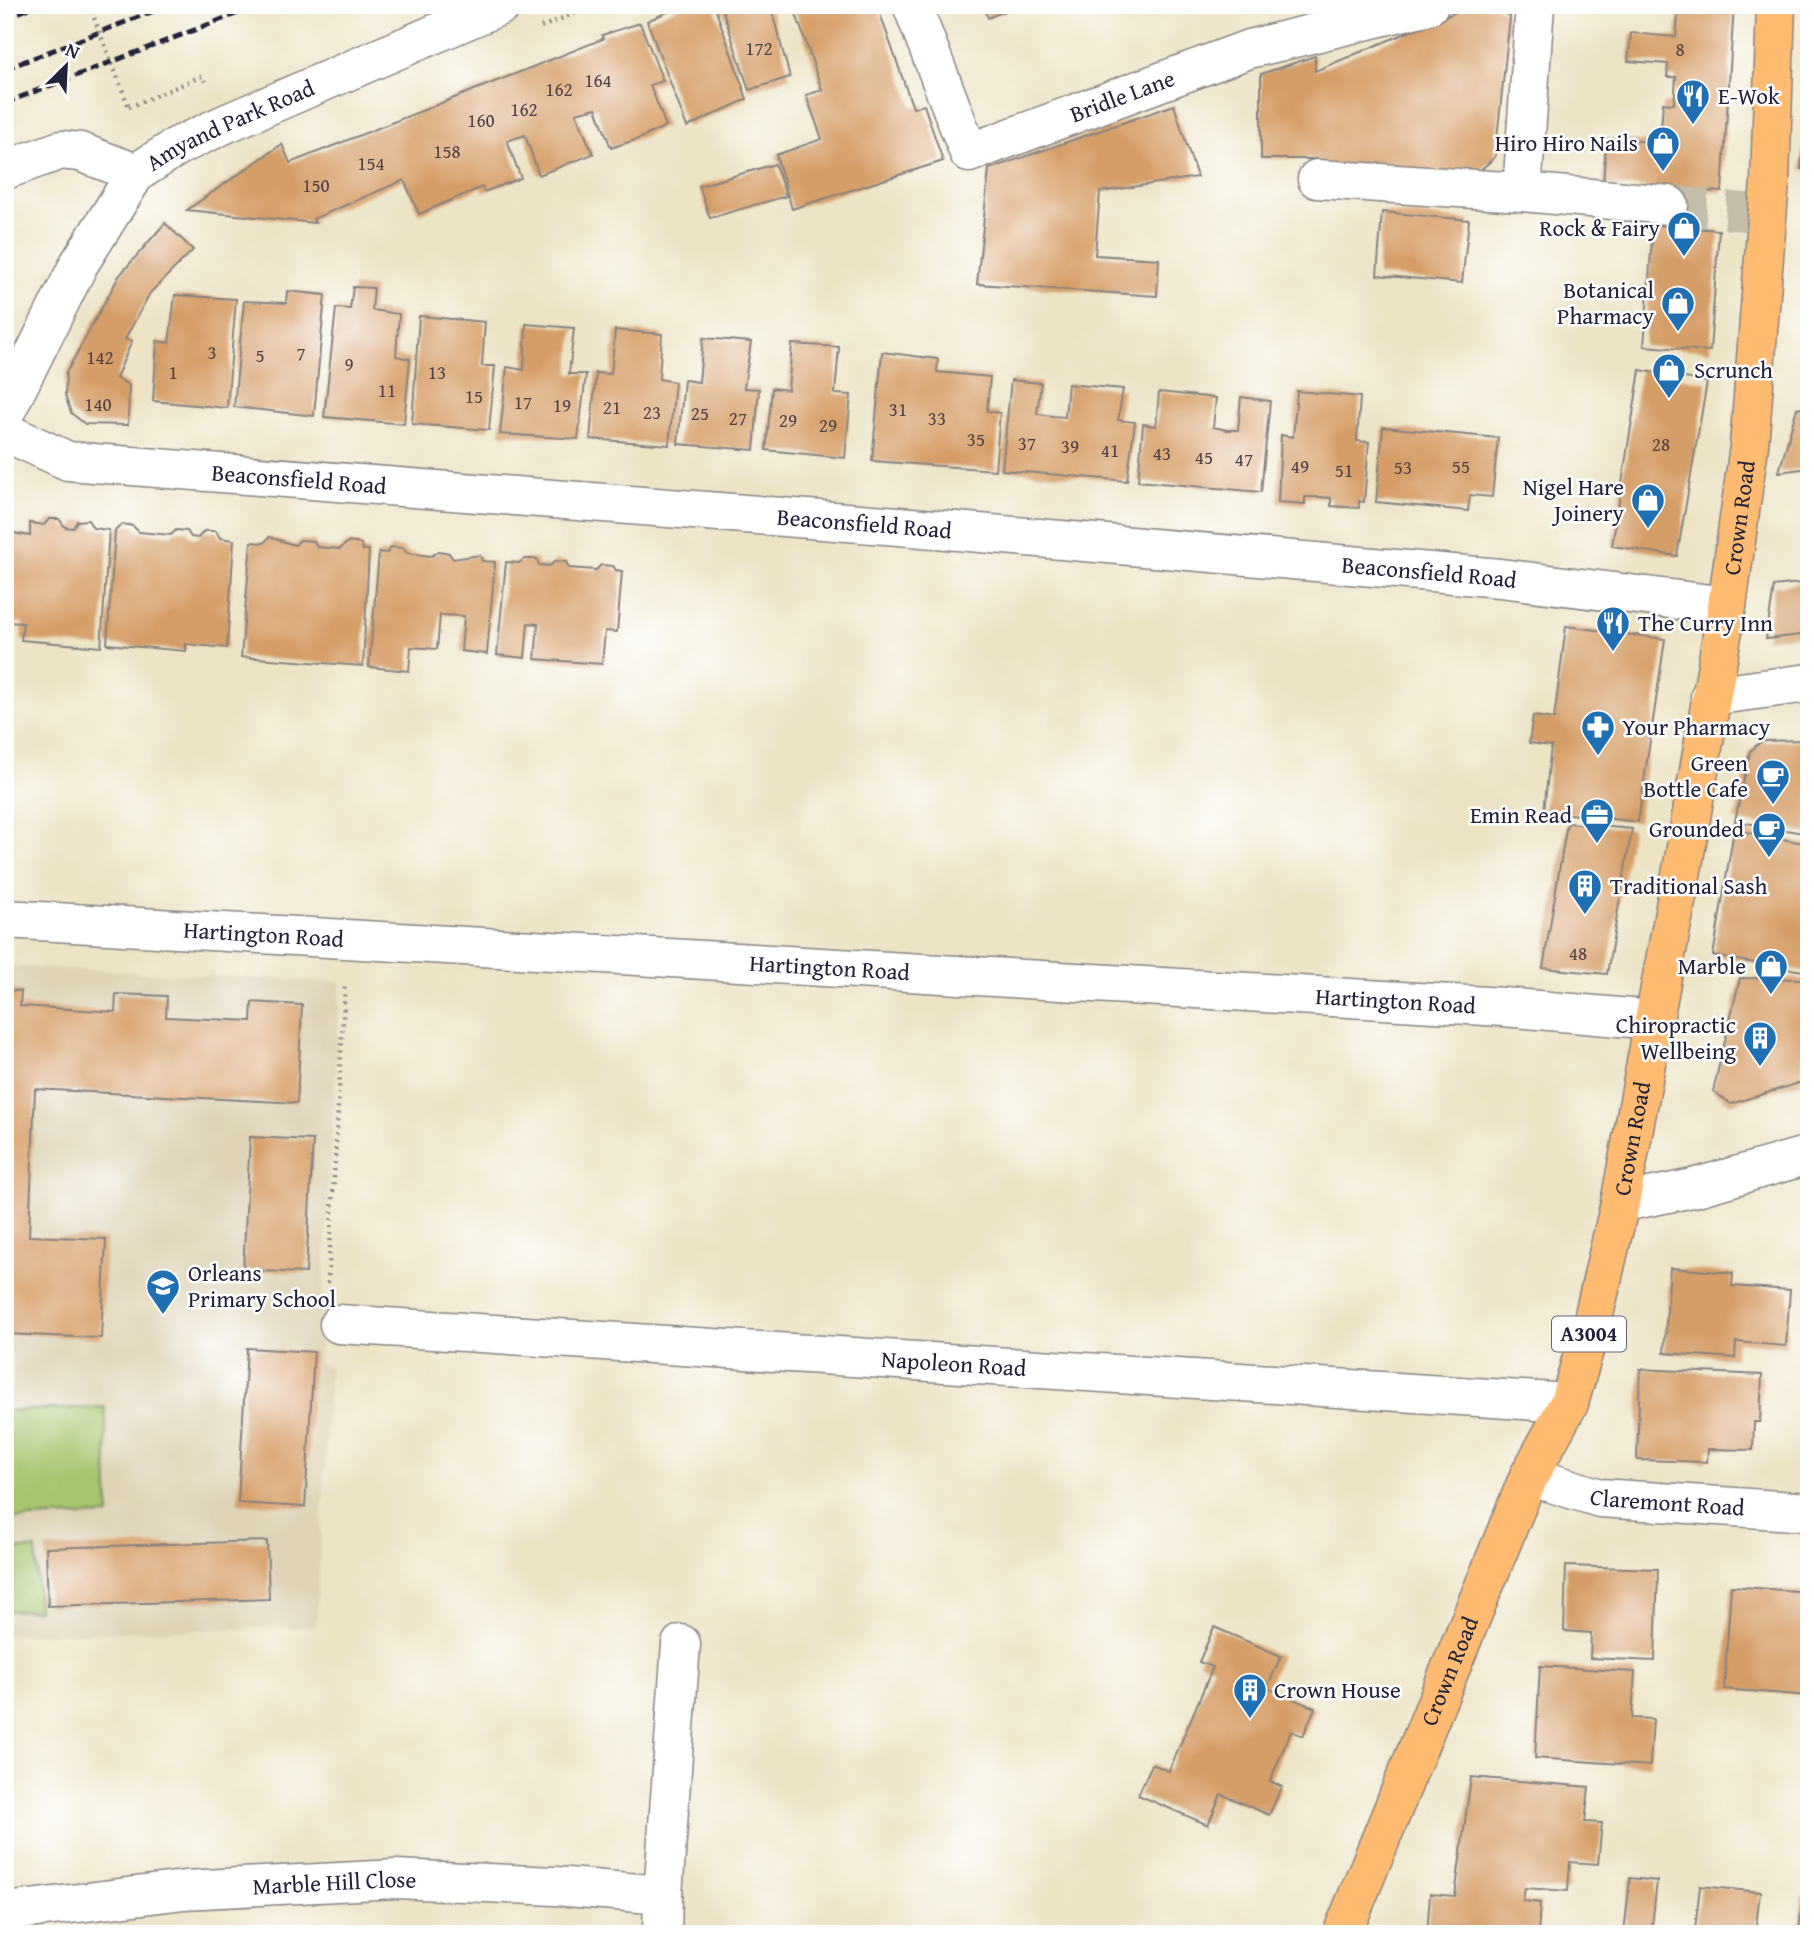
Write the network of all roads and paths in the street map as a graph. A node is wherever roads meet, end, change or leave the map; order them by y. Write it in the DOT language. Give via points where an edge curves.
graph roads {
  1 [pos="89,5"];
  2 [pos="502,5"];
  3 [pos="912,5"];
  4 [pos="1429,5"];
  5 [pos="1535,5"];
  6 [pos="1776,5"];
  7 [pos="202,76"];
  8 [pos="5,170"];
  9 [pos="136,173"];
  10 [pos="1317,179"];
  11 [pos="1522,192"];
  12 [pos="1669,205"];
  13 [pos="5,413"];
  14 [pos="5,432"];
  15 [pos="1727,606"];
  16 [pos="1809,683"];
  17 [pos="1710,696"];
  18 [pos="5,919"];
  19 [pos="348,938"];
  20 [pos="1654,1020"];
  21 [pos="1809,1155"];
  22 [pos="1620,1203"];
  23 [pos="340,1324"];
  24 [pos="1569,1403"];
  25 [pos="1529,1476"];
  26 [pos="1809,1512"];
  27 [pos="681,1644"];
  28 [pos="663,1895"];
  29 [pos="5,1912"];
  30 [pos="662,1934"];
  31 [pos="1342,1934"];
  1 -- 7 [label="path, bridge" via="129,107"];
  2 -- 9 [label="street, Amyand Park Road" via="225,124"];
  3 -- 4 [label="street, Bridle Lane" via="969,153 1249,49"];
  5 -- 11 [label="street"];
  6 -- 15 [label="main road, Crown Road / A3004" via="1770,181 1749,446"];
  8 -- 9 [label="street" via="61,150 80,152"];
  9 -- 13 [label="street, Amyand Park Road" via="79,264"];
  10 -- 11 [label="street"];
  11 -- 12 [label="street"];
  14 -- 15 [label="street, Beaconsfield Road" via="68,461 1486,577"];
  15 -- 17 [label="main road, Crown Road / A3004"];
  16 -- 17 [label="street"];
  17 -- 20 [label="main road, Crown Road / A3004"];
  18 -- 19 [label="street, Hartington Road"];
  19 -- 20 [label="street, Hartington Road" via="1503,1007"];
  19 -- 23 [label="path" via="328,1286"];
  20 -- 22 [label="main road, Crown Road / A3004"];
  21 -- 22 [label="street"];
  22 -- 24 [label="main road, Crown Road / A3004"];
  23 -- 24 [label="street, Napoleon Road"];
  24 -- 25 [label="main road, Crown Road / A3004"];
  25 -- 26 [label="street, Claremont Road" via="1600,1498"];
  25 -- 31 [label="main road, Crown Road / A3004"];
  27 -- 28 [label="street"];
  28 -- 29 [label="street, Marble Hill Close" via="555,1885 396,1879 184,1890"];
  28 -- 30 [label="street"];
}
